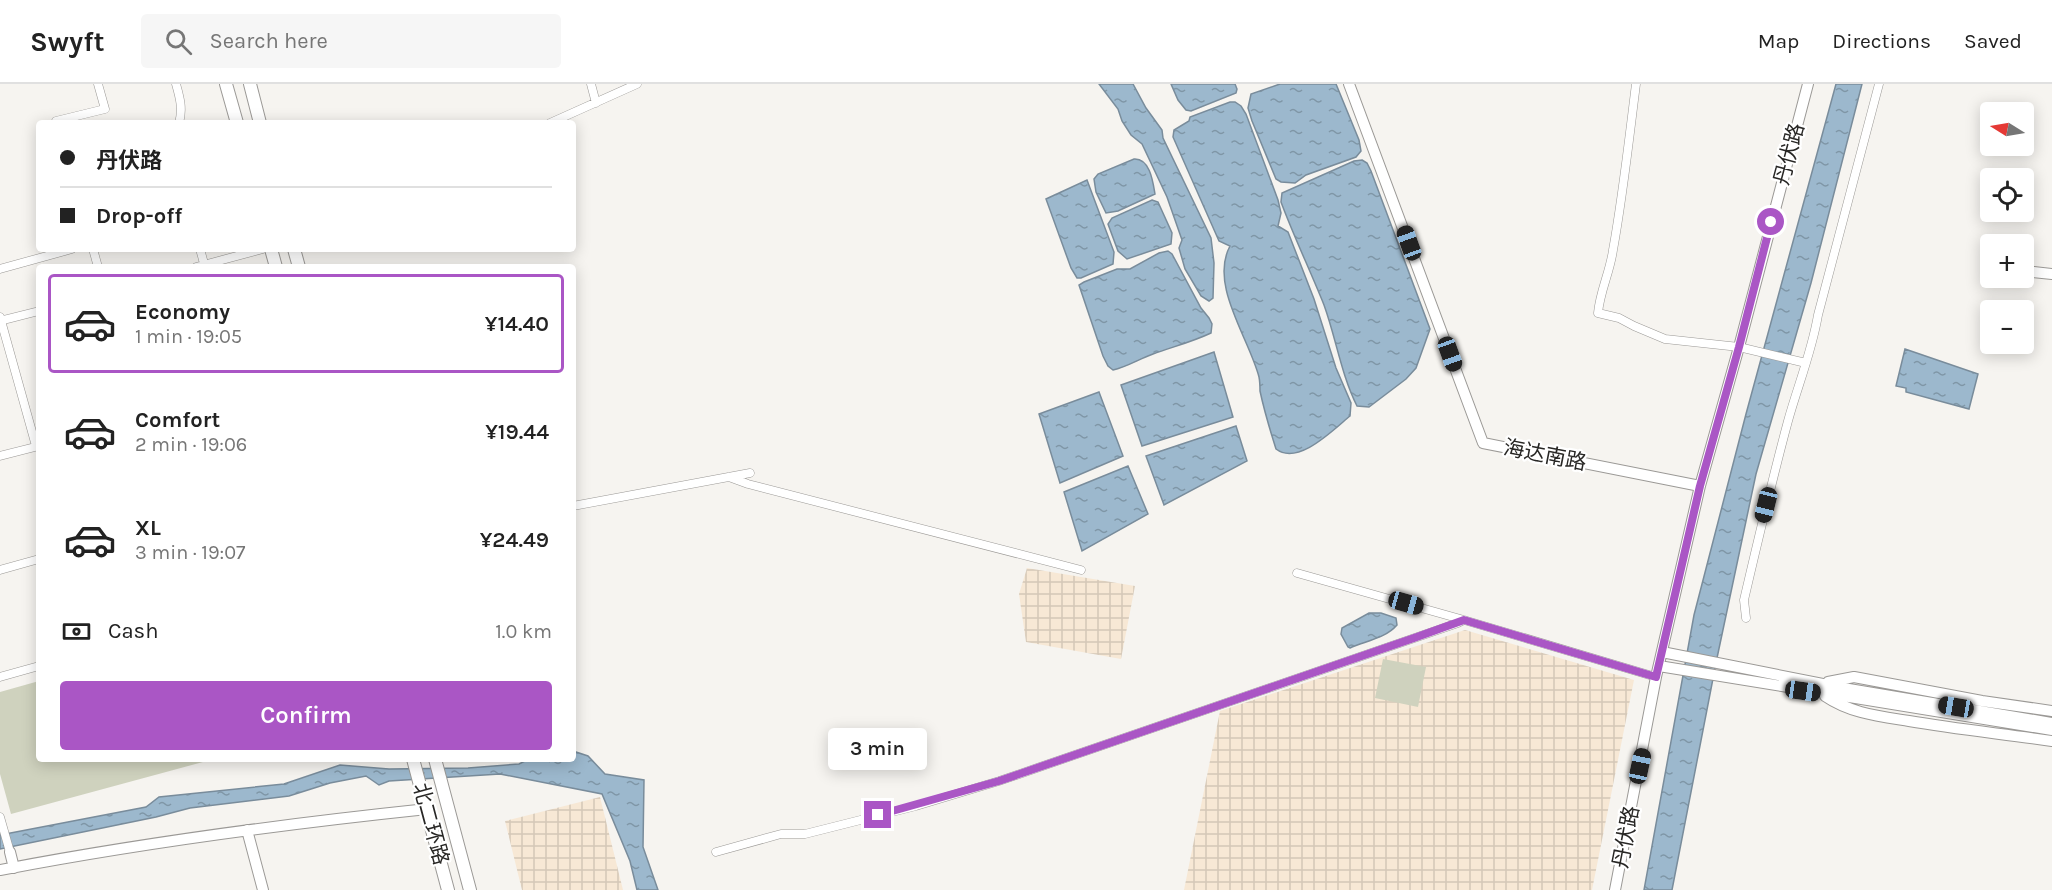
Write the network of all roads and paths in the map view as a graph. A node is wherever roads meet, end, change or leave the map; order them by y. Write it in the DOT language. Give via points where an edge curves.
graph roads {
  1 [pos="98,84"];
  2 [pos="176,84"];
  3 [pos="226,84"];
  4 [pos="250,84"];
  5 [pos="591,84"];
  6 [pos="638,84"];
  7 [pos="1349,84"];
  8 [pos="1636,84"];
  9 [pos="1808,84"];
  10 [pos="1879,84"];
  11 [pos="596,103"];
  12 [pos="60,120"];
  13 [pos="180,120"];
  14 [pos="236,120"];
  15 [pos="259,120"];
  16 [pos="557,120"];
  17 [pos="61,252"];
  18 [pos="252,252"];
  19 [pos="209,264"];
  20 [pos="0,269"];
  21 [pos="2034,272"];
  22 [pos="2052,274"];
  23 [pos="36,312"];
  24 [pos="0,320"];
  25 [pos="1739,347"];
  26 [pos="1803,362"];
  27 [pos="36,440"];
  28 [pos="36,447"];
  29 [pos="0,456"];
  30 [pos="750,473"];
  31 [pos="729,477"];
  32 [pos="1700,486"];
  33 [pos="576,505"];
  34 [pos="36,560"];
  35 [pos="0,570"];
  36 [pos="1082,570"];
  37 [pos="1296,573"];
  38 [pos="1746,618"];
  39 [pos="1464,620"];
  40 [pos="1662,652"];
  41 [pos="36,667"];
  42 [pos="1658,672"];
  43 [pos="0,677"];
  44 [pos="1822,689"];
  45 [pos="2052,711"];
  46 [pos="2052,723"];
  47 [pos="2052,730"];
  48 [pos="2052,741"];
  49 [pos="414,763"];
  50 [pos="436,763"];
  51 [pos="427,809"];
  52 [pos="0,817"];
  53 [pos="248,830"];
  54 [pos="10,852"];
  55 [pos="716,852"];
  56 [pos="14,868"];
  57 [pos="0,870"];
  58 [pos="263,890"];
  59 [pos="448,890"];
  60 [pos="470,890"];
  61 [pos="1615,890"];
  1 -- 12 [label="street" via="105,109"];
  2 -- 13 [label="street" via="182,105"];
  3 -- 14 [label="main road"];
  4 -- 15 [label="main road"];
  5 -- 11 [label="street"];
  6 -- 11 [label="street"];
  7 -- 32 [label="main road, 海达南路" via="1483,443"];
  8 -- 25 [label="street" via="1618,222 1598,313 1665,339"];
  9 -- 25 [label="main road, 丹伏路"];
  10 -- 26 [label="street"];
  11 -- 16 [label="street"];
  17 -- 20 [label="street"];
  18 -- 19 [label="street"];
  21 -- 22 [label="main road"];
  23 -- 24 [label="street"];
  24 -- 27 [label="street"];
  25 -- 26 [label="street"];
  25 -- 32 [label="main road, 丹伏路"];
  26 -- 38 [label="street" via="1750,572 1744,600"];
  28 -- 29 [label="street"];
  30 -- 31 [label="street"];
  31 -- 33 [label="street"];
  31 -- 36 [label="street"];
  32 -- 40 [label="main road, 丹伏路"];
  34 -- 35 [label="street"];
  37 -- 39 [label="street"];
  39 -- 42 [label="street"];
  39 -- 55 [label="street" via="999,781 805,834 781,834"];
  40 -- 42 [label="main road, 丹伏路"];
  40 -- 44 [label="main road"];
  41 -- 43 [label="street"];
  42 -- 44 [label="main road" via="1680,670"];
  42 -- 61 [label="main road, 丹伏路"];
  44 -- 45 [label="main road" via="1854,677"];
  44 -- 46 [label="main road"];
  44 -- 47 [label="main road"];
  44 -- 48 [label="main road" via="1838,705 1858,713"];
  49 -- 51 [label="main road, 北二环路"];
  50 -- 60 [label="main road, 北二环路"];
  51 -- 53 [label="main road"];
  51 -- 59 [label="main road, 北二环路"];
  52 -- 54 [label="street"];
  53 -- 56 [label="main road"];
  53 -- 58 [label="main road"];
  54 -- 56 [label="main road"];
  56 -- 57 [label="main road"];
}
